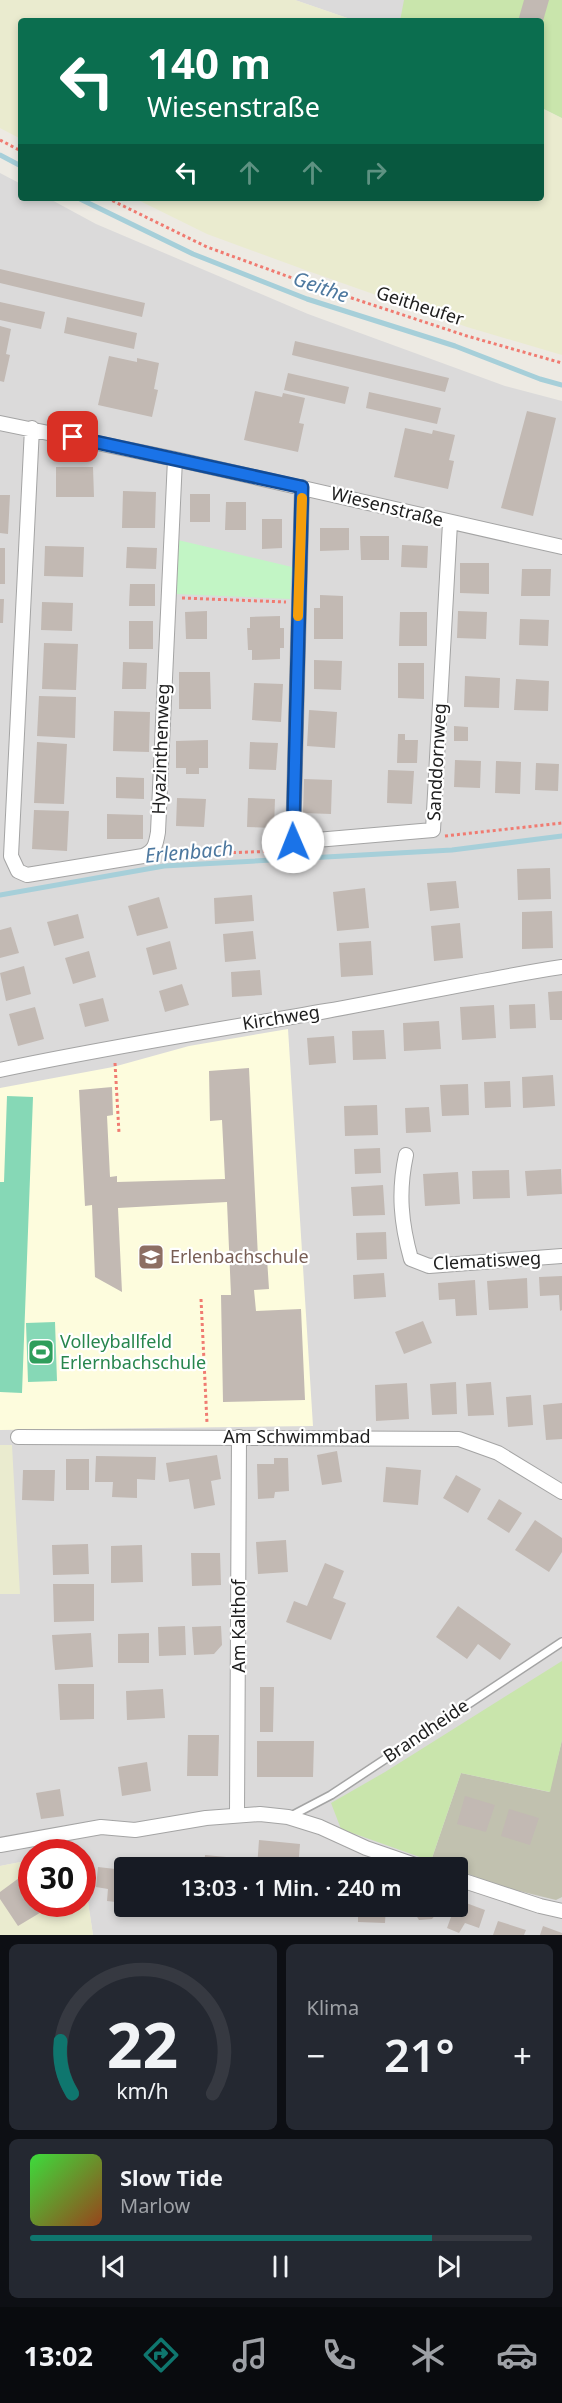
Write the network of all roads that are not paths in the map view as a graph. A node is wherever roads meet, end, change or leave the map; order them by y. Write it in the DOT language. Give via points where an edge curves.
graph roads {
  1 [pos="0,423"];
  2 [pos="32,428"];
  3 [pos="175,459"];
  4 [pos="302,487"];
  5 [pos="450,523"];
  6 [pos="562,547"];
  7 [pos="562,967"];
  8 [pos="0,1070"];
  9 [pos="406,1155"];
  10 [pos="562,1256"];
  11 [pos="18,1437"];
  12 [pos="240,1437"];
  13 [pos="562,1492"];
  14 [pos="562,1642"];
  15 [pos="237,1814"];
  16 [pos="288,1817"];
  17 [pos="0,1845"];
  18 [pos="392,1857"];
  19 [pos="468,1882"];
  20 [pos="562,1911"];
  1 -- 2 [label="street, Wiesenstraße"];
  2 -- 3 [label="street, Wiesenstraße"];
  2 -- 3 [label="street, Hyazinthenweg" via="11,856 18,871 27,875 132,858 150,853 155,847"];
  3 -- 4 [label="street, Wiesenstraße"];
  4 -- 5 [label="street, Wiesenstraße"];
  4 -- 5 [label="street, Sanddornweg" via="293,842 433,830"];
  5 -- 6 [label="street, Wiesenstraße"];
  7 -- 8 [label="street, Kirchweg"];
  9 -- 10 [label="street, Clematisweg" via="400,1182 411,1259 429,1266"];
  11 -- 12 [label="street, Am Schwimmbad"];
  12 -- 13 [label="street, Am Schwimmbad" via="459,1439 498,1453"];
  12 -- 15 [label="street, Am Kalthof"];
  14 -- 16 [label="lane, Brandheide" via="331,1796"];
  15 -- 16 [label="street"];
  15 -- 17 [label="street" via="135,1830 101,1827"];
  16 -- 18 [label="street"];
  19 -- 20 [label="street"];
}
